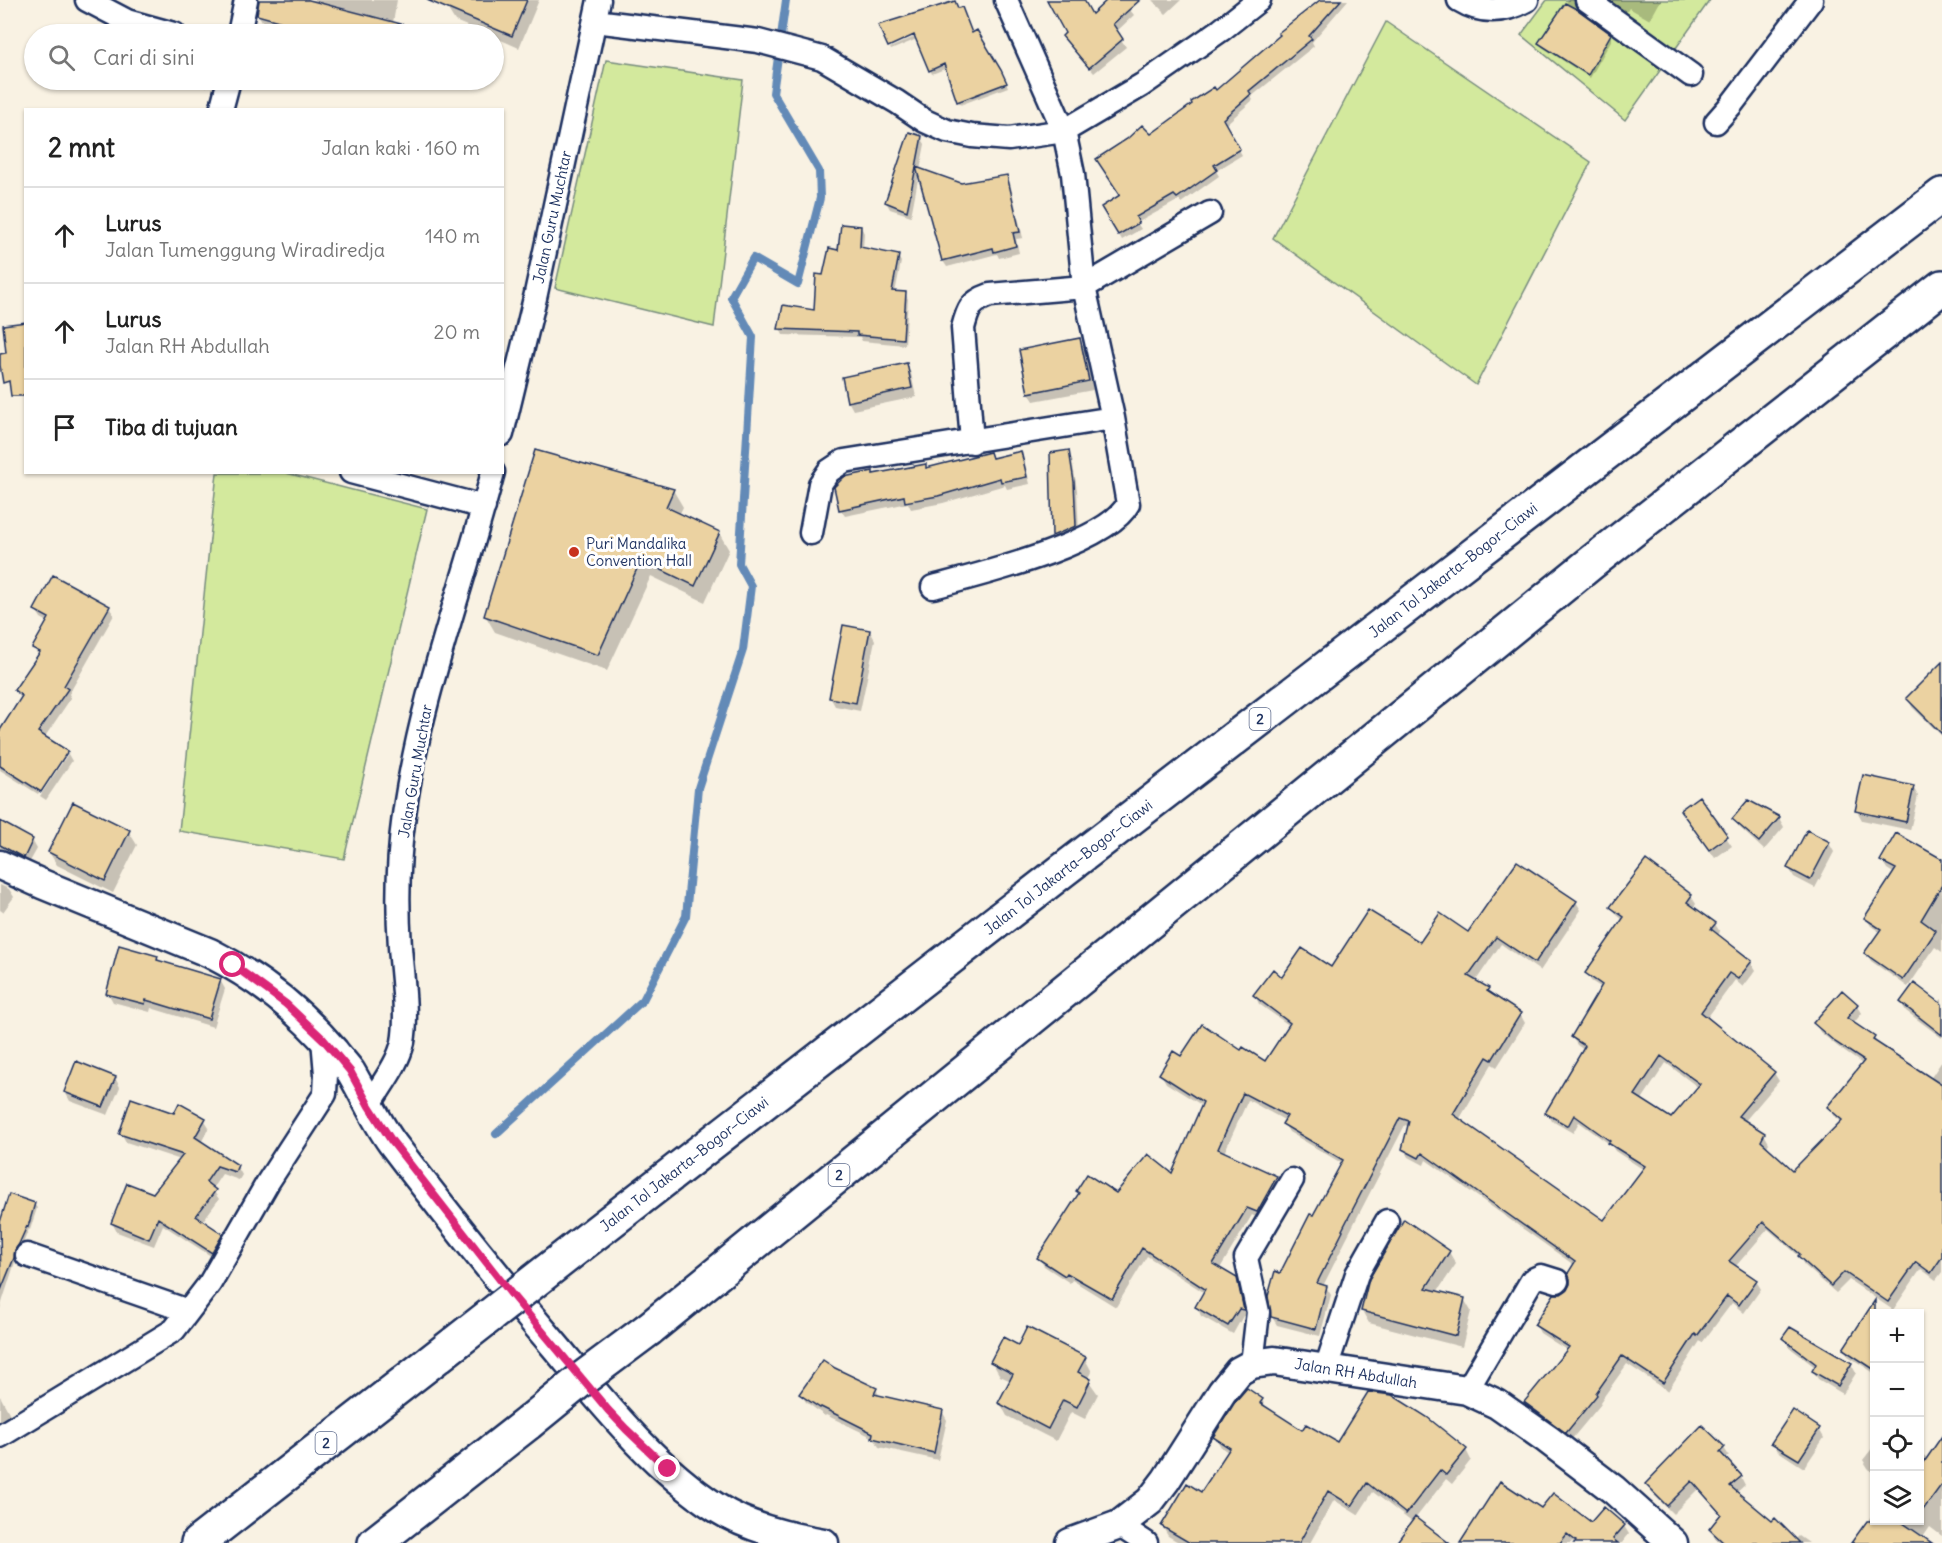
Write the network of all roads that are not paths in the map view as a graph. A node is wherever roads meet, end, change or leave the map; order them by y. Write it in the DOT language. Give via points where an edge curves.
graph roads {
  1 [pos="87,0"];
  2 [pos="246,0"];
  3 [pos="1006,0"];
  4 [pos="1259,0"];
  5 [pos="1459,0"];
  6 [pos="1527,0"];
  7 [pos="1587,0"];
  8 [pos="1811,0"];
  9 [pos="597,11"];
  10 [pos="138,24"];
  11 [pos="241,24"];
  12 [pos="1691,75"];
  13 [pos="226,90"];
  14 [pos="222,108"];
  15 [pos="1716,122"];
  16 [pos="1064,131"];
  17 [pos="1942,195"];
  18 [pos="1210,213"];
  19 [pos="1084,287"];
  20 [pos="1942,287"];
  21 [pos="1113,418"];
  22 [pos="504,426"];
  23 [pos="972,442"];
  24 [pos="359,474"];
  25 [pos="492,474"];
  26 [pos="484,507"];
  27 [pos="811,533"];
  28 [pos="933,587"];
  29 [pos="0,865"];
  30 [pos="323,1039"];
  31 [pos="369,1106"];
  32 [pos="1292,1180"];
  33 [pos="1387,1221"];
  34 [pos="27,1255"];
  35 [pos="1557,1281"];
  36 [pos="188,1311"];
  37 [pos="1252,1364"];
  38 [pos="1326,1368"];
  39 [pos="1467,1390"];
  40 [pos="0,1436"];
  41 [pos="293,1469"];
  42 [pos="1119,1525"];
  43 [pos="172,1543"];
  44 [pos="198,1543"];
  45 [pos="375,1543"];
  46 [pos="824,1543"];
  47 [pos="1070,1543"];
  48 [pos="1146,1543"];
  49 [pos="1673,1543"];
  1 -- 10 [label="street"];
  2 -- 11 [label="street"];
  3 -- 16 [label="street"];
  4 -- 16 [label="street" via="1142,85"];
  5 -- 6 [label="street" via="1488,10 1512,8"];
  7 -- 12 [label="street"];
  8 -- 15 [label="street"];
  9 -- 16 [label="street" via="758,41 822,58 947,131 1009,139"];
  9 -- 22 [label="street, Jalan Guru Muchtar"];
  13 -- 14 [label="street"];
  16 -- 19 [label="street" via="1073,174"];
  17 -- 41 [label="highway, Jalan Tol Jakarta–Bogor–Ciawi / 2, bridge" via="1221,748"];
  18 -- 19 [label="street"];
  19 -- 21 [label="street"];
  19 -- 23 [label="street" via="990,295 976,300 967,312 963,328"];
  20 -- 45 [label="highway, 2, bridge" via="1591,563 649,1329"];
  21 -- 23 [label="street"];
  21 -- 28 [label="street" via="1128,504 1123,513 1112,523 1030,560"];
  23 -- 27 [label="street" via="844,461 829,471 820,484"];
  24 -- 26 [label="street"];
  25 -- 26 [label="street, Jalan Guru Muchtar"];
  26 -- 31 [label="street, Jalan Guru Muchtar" via="416,748 404,816 399,886 405,1029 397,1058"];
  29 -- 30 [label="street" via="233,965 286,1004"];
  30 -- 31 [label="street" via="350,1071"];
  30 -- 36 [label="street" via="325,1094 210,1283"];
  31 -- 46 [label="street" via="512,1295 626,1429 694,1492 719,1509 748,1524"];
  32 -- 37 [label="street" via="1246,1258 1258,1312"];
  33 -- 38 [label="street" via="1357,1274"];
  34 -- 36 [label="street"];
  35 -- 39 [label="street" via="1541,1276 1532,1280"];
  36 -- 40 [label="street" via="174,1330"];
  37 -- 38 [label="street, Jalan RH Abdullah" via="1274,1361"];
  37 -- 42 [label="street" via="1239,1371 1222,1392 1150,1501"];
  38 -- 39 [label="street, Jalan RH Abdullah"];
  39 -- 49 [label="street, Jalan RH Abdullah" via="1497,1404 1547,1439 1614,1490"];
  41 -- 43 [label="highway"];
  41 -- 44 [label="highway, Jalan Tol Jakarta–Bogor–Ciawi / 2"];
  42 -- 47 [label="street"];
  42 -- 48 [label="street"];
}
